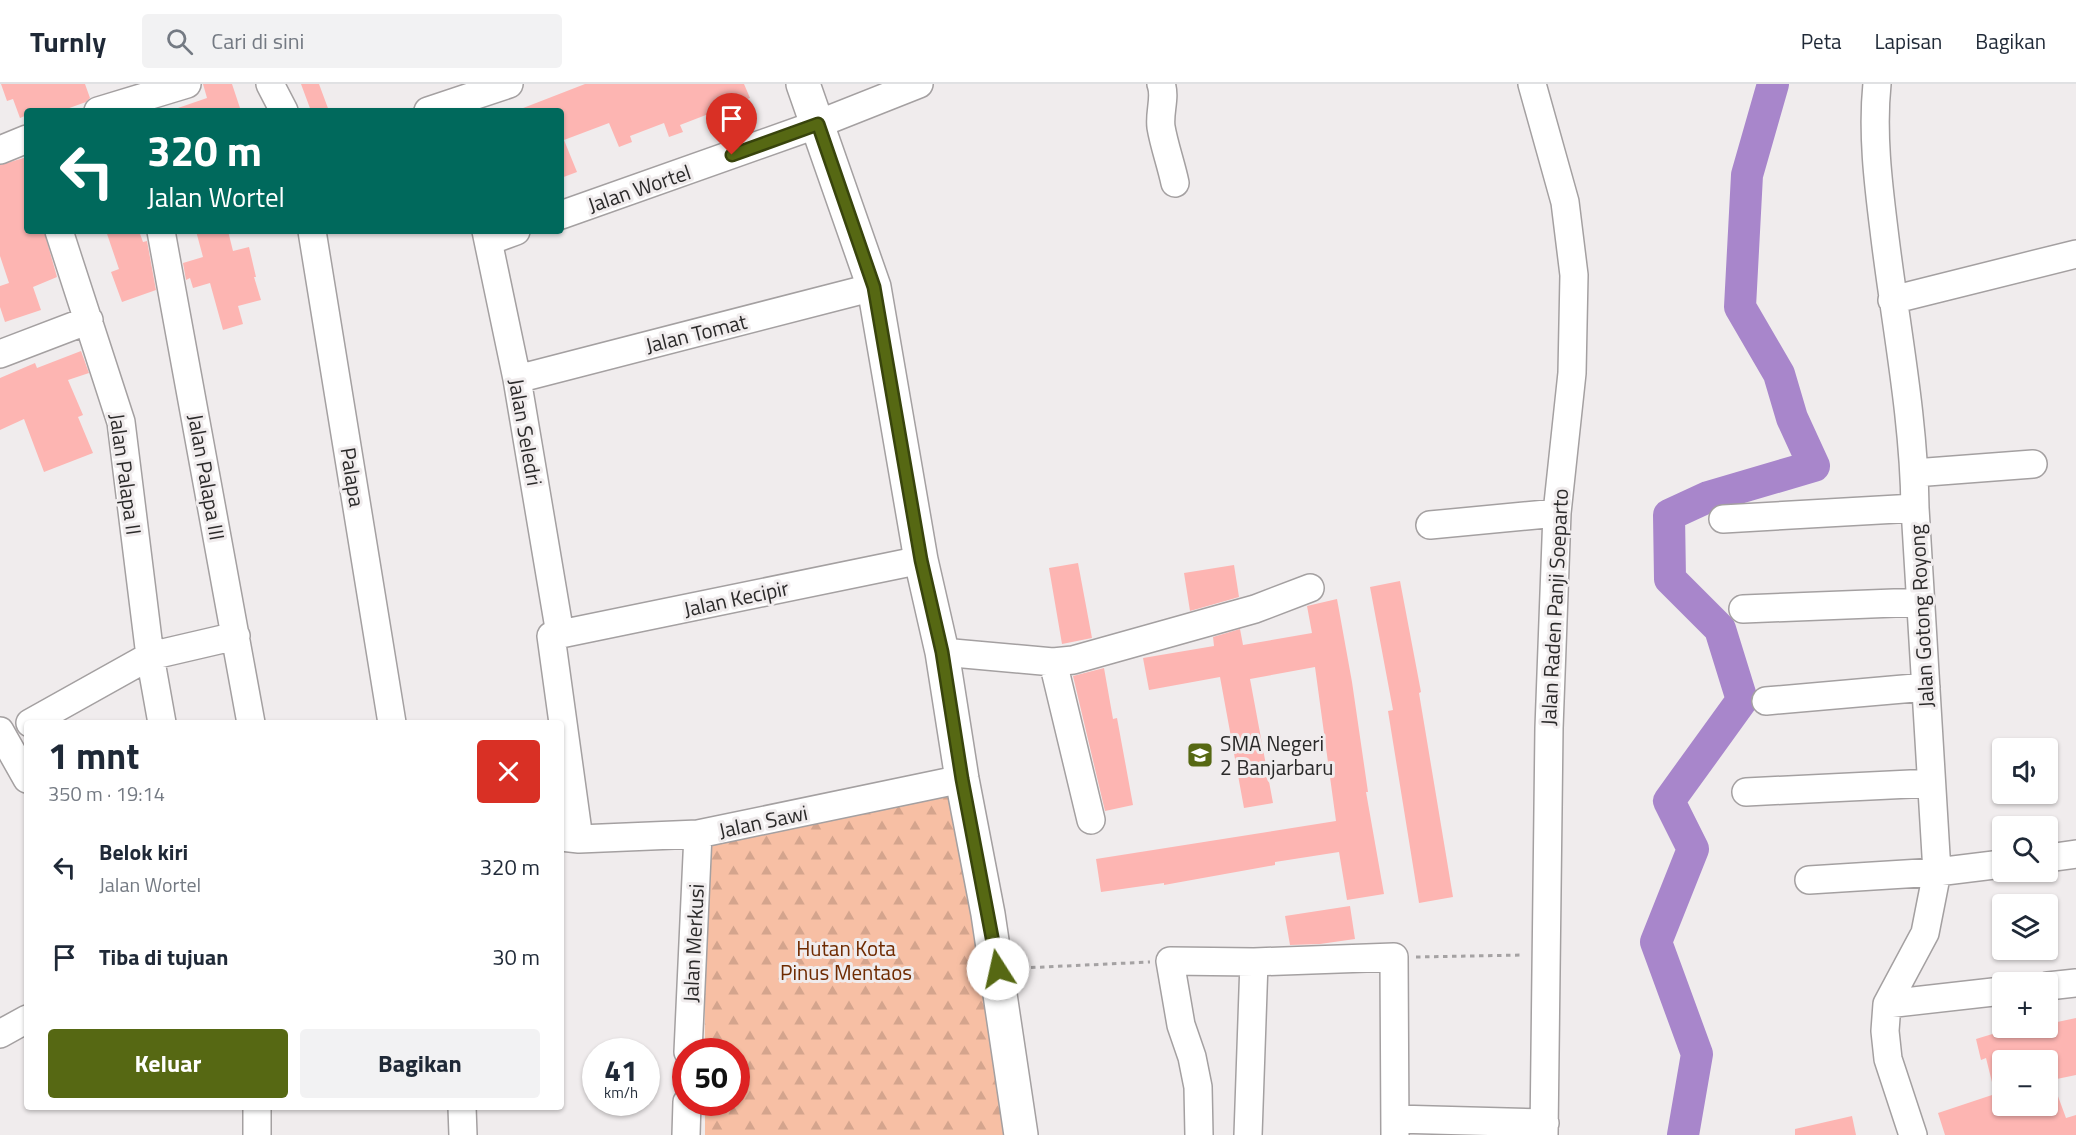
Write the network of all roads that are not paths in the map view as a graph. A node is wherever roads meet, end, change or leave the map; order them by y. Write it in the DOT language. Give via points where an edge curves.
graph roads {
  1 [pos="187,84"];
  2 [pos="270,84"];
  3 [pos="508,84"];
  4 [pos="803,84"];
  5 [pos="919,84"];
  6 [pos="1532,84"];
  7 [pos="1877,84"];
  8 [pos="1168,86"];
  9 [pos="113,108"];
  10 [pos="282,108"];
  11 [pos="447,108"];
  12 [pos="818,124"];
  13 [pos="24,140"];
  14 [pos="0,150"];
  15 [pos="1175,183"];
  16 [pos="564,214"];
  17 [pos="60,234"];
  18 [pos="162,234"];
  19 [pos="312,234"];
  20 [pos="487,236"];
  21 [pos="2076,254"];
  22 [pos="874,287"];
  23 [pos="1892,300"];
  24 [pos="89,320"];
  25 [pos="0,354"];
  26 [pos="517,379"];
  27 [pos="2033,464"];
  28 [pos="1914,473"];
  29 [pos="1915,508"];
  30 [pos="1557,513"];
  31 [pos="1724,519"];
  32 [pos="1430,525"];
  33 [pos="921,560"];
  34 [pos="1310,588"];
  35 [pos="1920,602"];
  36 [pos="1743,609"];
  37 [pos="555,634"];
  38 [pos="236,636"];
  39 [pos="942,652"];
  40 [pos="150,656"];
  41 [pos="1053,662"];
  42 [pos="1926,687"];
  43 [pos="1766,701"];
  44 [pos="35,720"];
  45 [pos="161,720"];
  46 [pos="250,720"];
  47 [pos="392,720"];
  48 [pos="561,720"];
  49 [pos="24,726"];
  50 [pos="2,734"];
  51 [pos="564,756"];
  52 [pos="24,774"];
  53 [pos="962,779"];
  54 [pos="1931,783"];
  55 [pos="1746,792"];
  56 [pos="1091,819"];
  57 [pos="698,834"];
  58 [pos="570,838"];
  59 [pos="2076,854"];
  60 [pos="2058,857"];
  61 [pos="1992,865"];
  62 [pos="1937,872"];
  63 [pos="1809,880"];
  64 [pos="1254,962"];
  65 [pos="2076,983"];
  66 [pos="2058,985"];
  67 [pos="1992,993"];
  68 [pos="1887,1004"];
  69 [pos="24,1021"];
  70 [pos="0,1034"];
  71 [pos="689,1038"];
  72 [pos="257,1110"];
  73 [pos="462,1110"];
  74 [pos="687,1116"];
  75 [pos="1395,1127"];
  76 [pos="1544,1129"];
  77 [pos="257,1135"];
  78 [pos="463,1135"];
  79 [pos="686,1135"];
  80 [pos="1021,1135"];
  81 [pos="1199,1135"];
  82 [pos="1248,1135"];
  83 [pos="1913,1135"];
  1 -- 9 [label="street"];
  2 -- 10 [label="street"];
  3 -- 11 [label="street"];
  4 -- 12 [label="main road"];
  5 -- 12 [label="street, Jalan Wortel"];
  6 -- 30 [label="street, Jalan Raden Panji Soeparto" via="1565,202 1574,275 1572,374"];
  7 -- 23 [label="street, Jalan Gotong Royong" via="1878,178"];
  8 -- 15 [label="street" via="1160,112 1161,127"];
  12 -- 16 [label="street, Jalan Wortel"];
  12 -- 22 [label="main road"];
  13 -- 14 [label="street"];
  17 -- 24 [label="street, Jalan Palapa II"];
  18 -- 38 [label="street, Jalan Palapa III"];
  19 -- 47 [label="street, Palapa"];
  20 -- 26 [label="street, Jalan Seledri"];
  21 -- 23 [label="street"];
  22 -- 26 [label="street, Jalan Tomat"];
  22 -- 33 [label="main road"];
  23 -- 28 [label="street, Jalan Gotong Royong"];
  24 -- 25 [label="street"];
  24 -- 40 [label="street, Jalan Palapa II" via="121,422"];
  26 -- 37 [label="street, Jalan Seledri"];
  27 -- 28 [label="street"];
  28 -- 29 [label="street, Jalan Gotong Royong"];
  29 -- 31 [label="street"];
  29 -- 35 [label="street, Jalan Gotong Royong"];
  30 -- 32 [label="street"];
  30 -- 76 [label="street, Jalan Raden Panji Soeparto" via="1549,728"];
  33 -- 37 [label="street, Jalan Kecipir"];
  33 -- 39 [label="main road"];
  34 -- 41 [label="street" via="1207,624"];
  35 -- 36 [label="street"];
  35 -- 42 [label="street, Jalan Gotong Royong"];
  37 -- 48 [label="street, Jalan Seledri"];
  38 -- 40 [label="street"];
  38 -- 46 [label="street, Jalan Palapa III"];
  39 -- 41 [label="street"];
  39 -- 53 [label="main road"];
  40 -- 44 [label="street"];
  40 -- 45 [label="street, Jalan Palapa II"];
  41 -- 56 [label="street"];
  42 -- 43 [label="street"];
  42 -- 54 [label="street, Jalan Gotong Royong"];
  49 -- 50 [label="street"];
  50 -- 52 [label="street"];
  51 -- 58 [label="street, Jalan Seledri"];
  53 -- 57 [label="street, Jalan Sawi"];
  53 -- 80 [label="main road" via="998,969"];
  54 -- 55 [label="street"];
  54 -- 62 [label="street, Jalan Gotong Royong"];
  57 -- 58 [label="street, Jalan Sawi"];
  57 -- 71 [label="street, Jalan Merkusi"];
  59 -- 60 [label="street"];
  61 -- 62 [label="street"];
  62 -- 63 [label="street"];
  62 -- 68 [label="street, Jalan Gotong Royong" via="1925,933"];
  64 -- 75 [label="street" via="1394,957"];
  64 -- 81 [label="street" via="1170,961 1181,1024 1192,1057"];
  64 -- 82 [label="street"];
  65 -- 66 [label="street"];
  67 -- 68 [label="street"];
  68 -- 83 [label="street, Jalan Gotong Royong" via="1888,1059"];
  69 -- 70 [label="street"];
  72 -- 77 [label="street"];
  73 -- 78 [label="street"];
  74 -- 79 [label="street"];
  75 -- 76 [label="street"];
}
